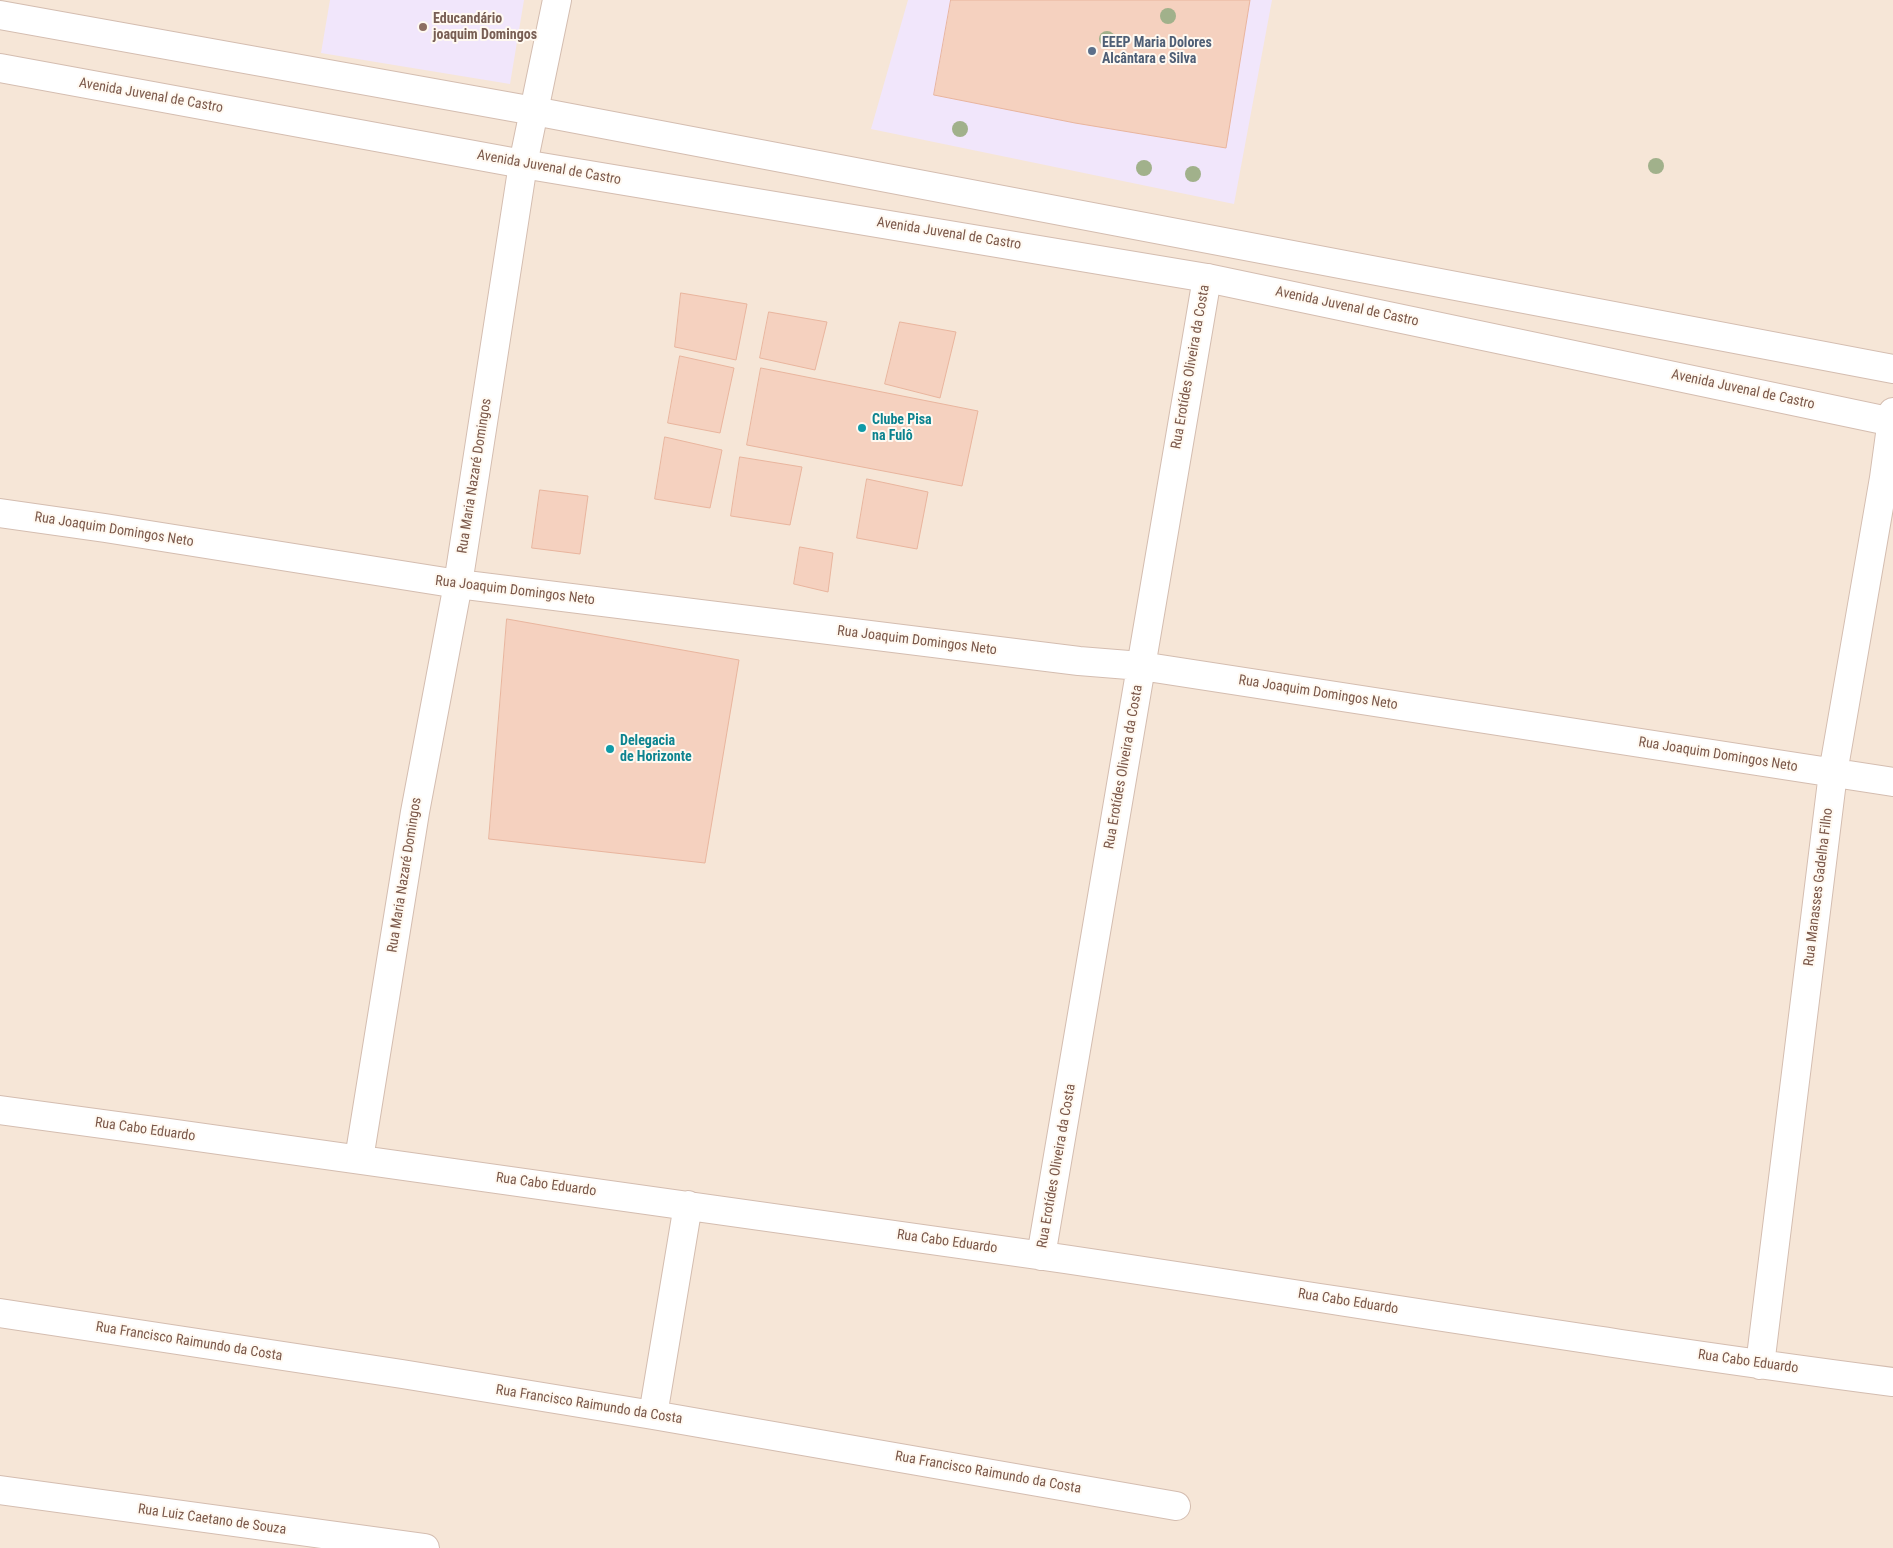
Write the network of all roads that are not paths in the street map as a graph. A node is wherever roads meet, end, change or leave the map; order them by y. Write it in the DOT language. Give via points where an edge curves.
graph roads {
  1 [pos="557,0"];
  2 [pos="0,15"];
  3 [pos="0,68"];
  4 [pos="534,111"];
  5 [pos="523,164"];
  6 [pos="1207,278"];
  7 [pos="1893,369"];
  8 [pos="1893,418"];
  9 [pos="0,513"];
  10 [pos="458,584"];
  11 [pos="1141,666"];
  12 [pos="1833,773"];
  13 [pos="1893,782"];
  14 [pos="0,1110"];
  15 [pos="359,1159"];
  16 [pos="688,1205"];
  17 [pos="1041,1256"];
  18 [pos="0,1313"];
  19 [pos="1760,1365"];
  20 [pos="1893,1382"];
  21 [pos="653,1415"];
  22 [pos="0,1490"];
  23 [pos="1176,1506"];
  24 [pos="258,1537"];
  25 [pos="425,1548"];
  1 -- 4 [label="street, Rua Maria Nazaré Domingos"];
  2 -- 4 [label="street"];
  3 -- 5 [label="street, Avenida Juvenal de Castro"];
  4 -- 5 [label="street, Rua Maria Nazaré Domingos"];
  4 -- 7 [label="street"];
  5 -- 6 [label="street, Avenida Juvenal de Castro"];
  5 -- 10 [label="street, Rua Maria Nazaré Domingos"];
  6 -- 8 [label="street, Avenida Juvenal de Castro"];
  6 -- 11 [label="street, Rua Erotídes Oliveira da Costa"];
  8 -- 12 [label="street, Rua Manasses Gadelha Filho"];
  9 -- 10 [label="street, Rua Joaquim Domingos Neto"];
  10 -- 11 [label="street, Rua Joaquim Domingos Neto" via="1069,660"];
  10 -- 15 [label="street, Rua Maria Nazaré Domingos" via="415,812"];
  11 -- 12 [label="street, Rua Joaquim Domingos Neto"];
  11 -- 17 [label="street, Rua Erotídes Oliveira da Costa"];
  12 -- 13 [label="street, Rua Joaquim Domingos Neto"];
  12 -- 19 [label="street, Rua Manasses Gadelha Filho"];
  14 -- 15 [label="street, Rua Cabo Eduardo"];
  15 -- 16 [label="street, Rua Cabo Eduardo"];
  16 -- 17 [label="street, Rua Cabo Eduardo"];
  16 -- 21 [label="street"];
  17 -- 19 [label="street, Rua Cabo Eduardo"];
  18 -- 21 [label="street, Rua Francisco Raimundo da Costa"];
  19 -- 20 [label="street, Rua Cabo Eduardo"];
  21 -- 23 [label="street, Rua Francisco Raimundo da Costa"];
  22 -- 24 [label="street, Rua Luiz Caetano de Souza"];
  24 -- 25 [label="street, Rua Luiz Caetano de Souza"];
}
